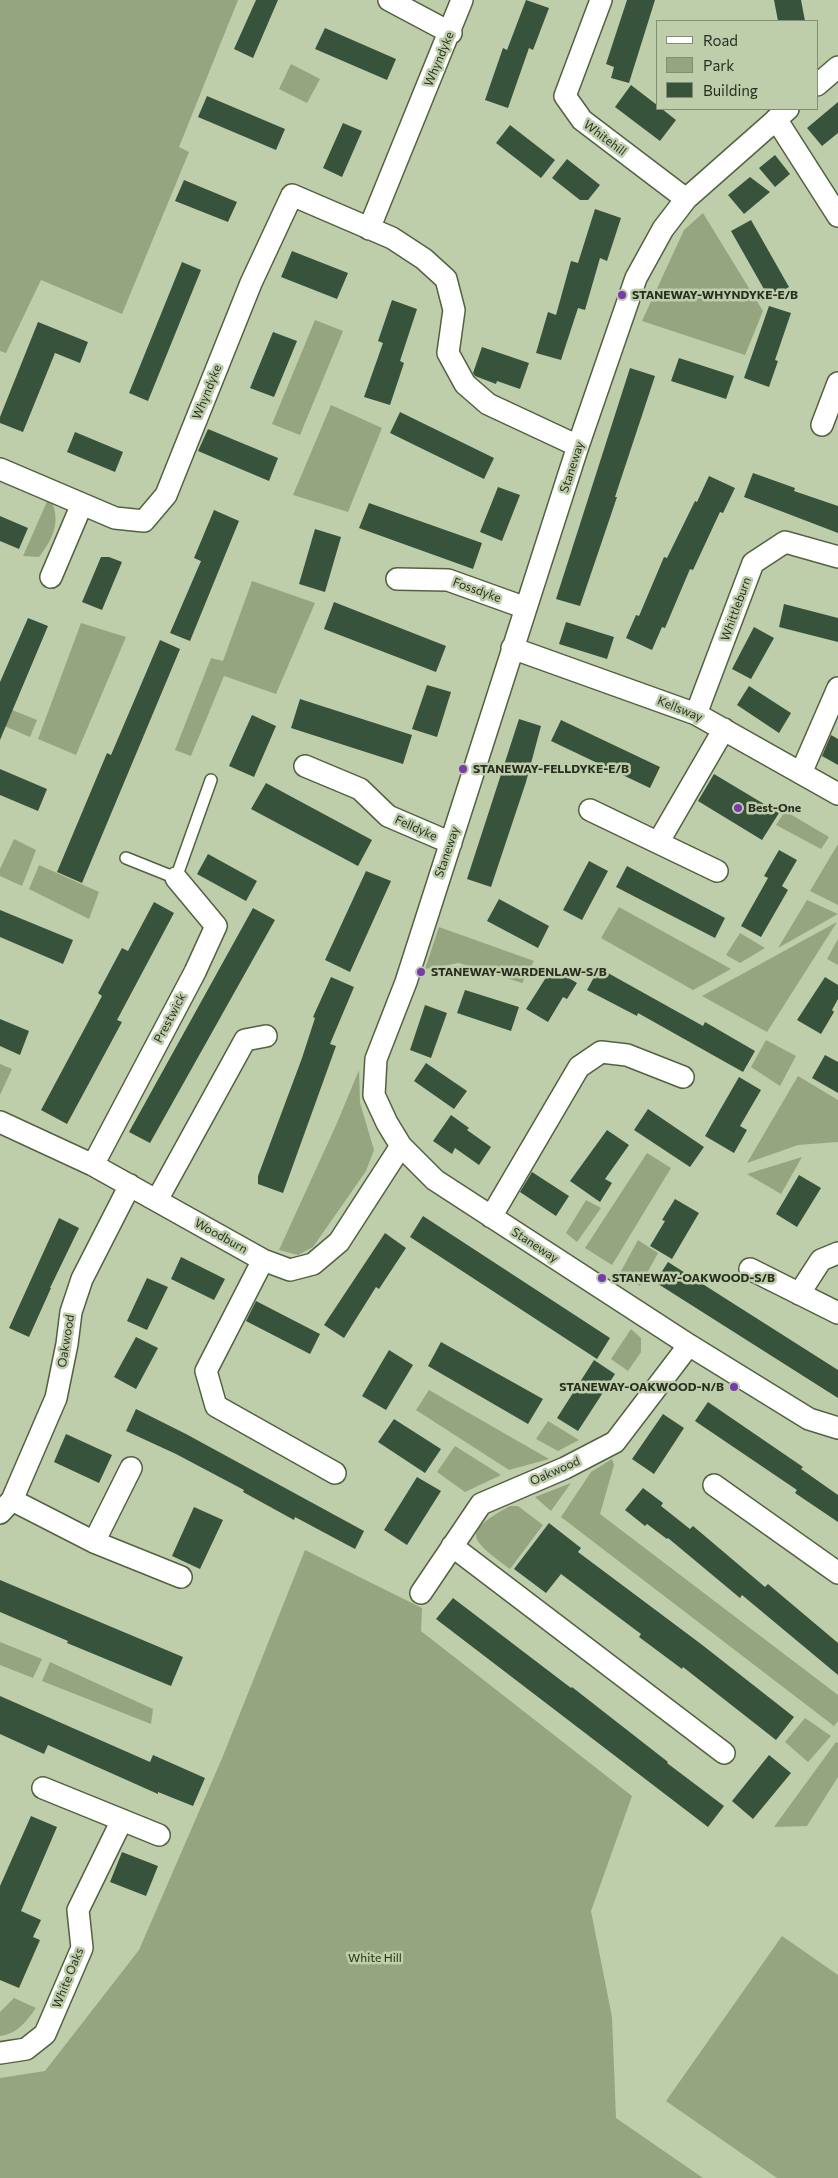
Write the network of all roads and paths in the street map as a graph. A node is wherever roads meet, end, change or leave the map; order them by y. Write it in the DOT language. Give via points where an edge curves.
graph roads {
  1 [pos="389,0"];
  2 [pos="462,0"];
  3 [pos="601,0"];
  4 [pos="451,32"];
  5 [pos="838,67"];
  6 [pos="818,84"];
  7 [pos="782,114"];
  8 [pos="686,199"];
  9 [pos="838,216"];
  10 [pos="369,229"];
  11 [pos="838,383"];
  12 [pos="822,425"];
  13 [pos="578,446"];
  14 [pos="0,469"];
  15 [pos="82,504"];
  16 [pos="838,557"];
  17 [pos="51,577"];
  18 [pos="397,579"];
  19 [pos="526,608"];
  20 [pos="512,648"];
  21 [pos="838,688"];
  22 [pos="696,714"];
  23 [pos="724,729"];
  24 [pos="305,766"];
  25 [pos="801,773"];
  26 [pos="211,780"];
  27 [pos="838,794"];
  28 [pos="590,810"];
  29 [pos="659,841"];
  30 [pos="451,843"];
  31 [pos="126,858"];
  32 [pos="717,871"];
  33 [pos="176,878"];
  34 [pos="266,1036"];
  35 [pos="683,1077"];
  36 [pos="0,1122"];
  37 [pos="401,1146"];
  38 [pos="93,1165"];
  39 [pos="130,1185"];
  40 [pos="157,1200"];
  41 [pos="491,1216"];
  42 [pos="838,1253"];
  43 [pos="264,1260"];
  44 [pos="750,1269"];
  45 [pos="799,1294"];
  46 [pos="838,1313"];
  47 [pos="689,1345"];
  48 [pos="838,1428"];
  49 [pos="131,1468"];
  50 [pos="335,1473"];
  51 [pos="714,1485"];
  52 [pos="6,1506"];
  53 [pos="94,1542"];
  54 [pos="452,1546"];
  55 [pos="838,1573"];
  56 [pos="182,1577"];
  57 [pos="421,1593"];
  58 [pos="724,1753"];
  59 [pos="43,1788"];
  60 [pos="122,1820"];
  61 [pos="159,1835"];
  62 [pos="0,2053"];
  1 -- 4 [label="street"];
  2 -- 4 [label="street, Whyndyke"];
  3 -- 8 [label="street, Whitehill" via="565,96 582,120"];
  4 -- 10 [label="street, Whyndyke"];
  5 -- 6 [label="street"];
  7 -- 8 [label="street, Staneway"];
  7 -- 9 [label="street"];
  8 -- 13 [label="street, Staneway" via="663,229 636,278"];
  10 -- 13 [label="street, Whyndyke" via="392,238 446,279 454,310 448,353 465,384 488,404"];
  10 -- 15 [label="street, Whyndyke" via="292,195 251,283 166,495 144,522 115,518"];
  11 -- 12 [label="street"];
  13 -- 19 [label="street, Staneway"];
  14 -- 15 [label="street, Whyndyke"];
  15 -- 17 [label="street"];
  16 -- 22 [label="street, Whittleburn" via="785,542 753,564"];
  18 -- 19 [label="street, Fossdyke" via="448,580"];
  19 -- 20 [label="street, Staneway"];
  20 -- 22 [label="street, Kellsway"];
  20 -- 30 [label="street, Staneway"];
  21 -- 25 [label="street"];
  22 -- 23 [label="street, Kellsway"];
  23 -- 25 [label="street, Kellsway"];
  23 -- 29 [label="street"];
  24 -- 30 [label="street, Felldyke" via="360,789 388,816"];
  25 -- 27 [label="street, Kellsway"];
  26 -- 33 [label="lane"];
  28 -- 29 [label="street"];
  29 -- 32 [label="street"];
  30 -- 37 [label="street, Staneway" via="406,982 376,1059 374,1095"];
  31 -- 33 [label="lane"];
  33 -- 38 [label="street, Prestwick" via="216,926"];
  34 -- 40 [label="street" via="245,1040"];
  35 -- 41 [label="street" via="627,1055 601,1052 579,1067"];
  36 -- 38 [label="street, Woodburn"];
  37 -- 41 [label="street, Staneway" via="435,1180"];
  37 -- 43 [label="street, Woodburn" via="339,1242 313,1264 290,1270"];
  38 -- 39 [label="street, Woodburn"];
  39 -- 40 [label="street, Woodburn"];
  39 -- 52 [label="street, Oakwood" via="82,1279 71,1312 56,1398"];
  40 -- 43 [label="street, Woodburn"];
  41 -- 47 [label="street, Staneway"];
  42 -- 45 [label="street" via="821,1260"];
  43 -- 50 [label="street" via="206,1371 216,1406"];
  44 -- 45 [label="street"];
  45 -- 46 [label="street"];
  47 -- 48 [label="street, Staneway" via="809,1419"];
  47 -- 54 [label="street, Oakwood" via="616,1442 481,1504"];
  49 -- 53 [label="street"];
  51 -- 55 [label="street"];
  52 -- 53 [label="street, Oakwood"];
  53 -- 56 [label="street, Oakwood"];
  54 -- 57 [label="street, Oakwood"];
  54 -- 58 [label="street"];
  59 -- 60 [label="street"];
  60 -- 61 [label="street"];
  60 -- 62 [label="street, White Oaks" via="78,1910 82,1948 45,2034 26,2048"];
}
